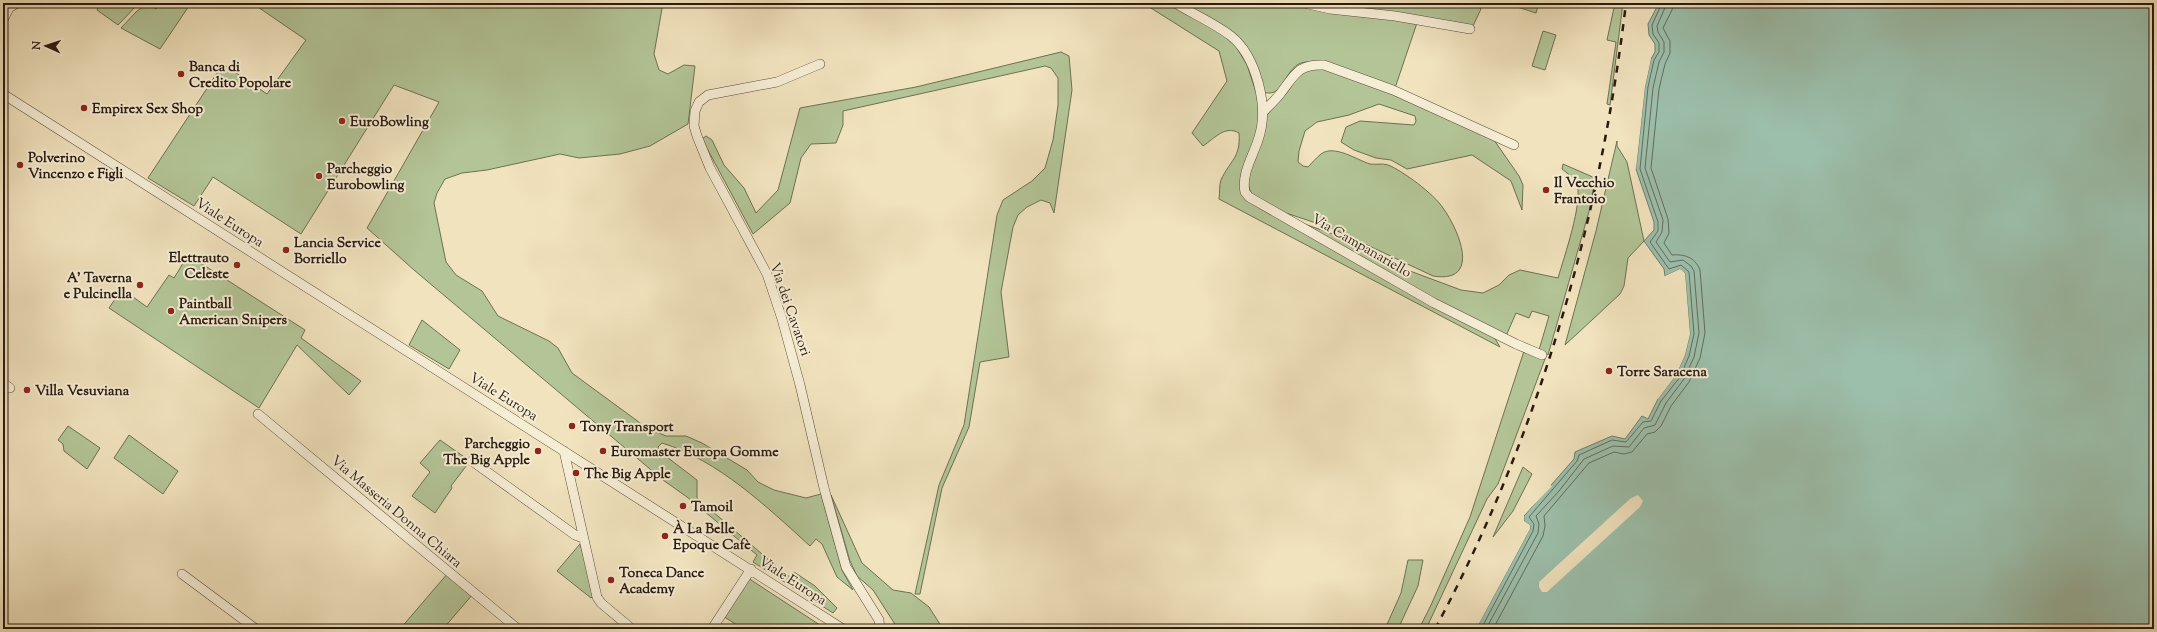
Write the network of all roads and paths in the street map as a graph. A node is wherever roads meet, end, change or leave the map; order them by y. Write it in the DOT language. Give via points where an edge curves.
graph roads {
  1 [pos="17,3"];
  2 [pos="1175,3"];
  3 [pos="1304,3"];
  4 [pos="3,20"];
  5 [pos="1470,29"];
  6 [pos="820,64"];
  7 [pos="3,94"];
  8 [pos="1263,112"];
  9 [pos="1514,145"];
  10 [pos="1542,355"];
  11 [pos="258,414"];
  12 [pos="564,451"];
  13 [pos="472,461"];
  14 [pos="583,538"];
  15 [pos="751,569"];
  16 [pos="182,574"];
  17 [pos="256,629"];
  18 [pos="518,629"];
  19 [pos="632,629"];
  20 [pos="712,629"];
  21 [pos="843,629"];
  22 [pos="880,629"];
  1 -- 4 [label="street" via="9,8"];
  2 -- 8 [label="street, Via Campanariello" via="1232,36 1247,56 1260,87"];
  3 -- 5 [label="street"];
  6 -- 22 [label="street, Via dei Cavatori" via="777,82 708,96 699,102 695,111 694,126 710,168 767,274 784,326 846,567 879,620"];
  7 -- 12 [label="street, Viale Europa"];
  8 -- 9 [label="street" via="1296,71 1314,64 1324,65 1393,90"];
  8 -- 10 [label="street, Via Campanariello" via="1260,137 1244,177 1245,192 1249,197 1441,307"];
  11 -- 18 [label="street, Via Masseria Donna Chiara"];
  12 -- 14 [label="street"];
  12 -- 15 [label="street, Viale Europa"];
  13 -- 14 [label="street" via="575,535"];
  14 -- 19 [label="street" via="597,597"];
  15 -- 20 [label="street"];
  15 -- 21 [label="street, Viale Europa"];
  16 -- 17 [label="street"];
}
